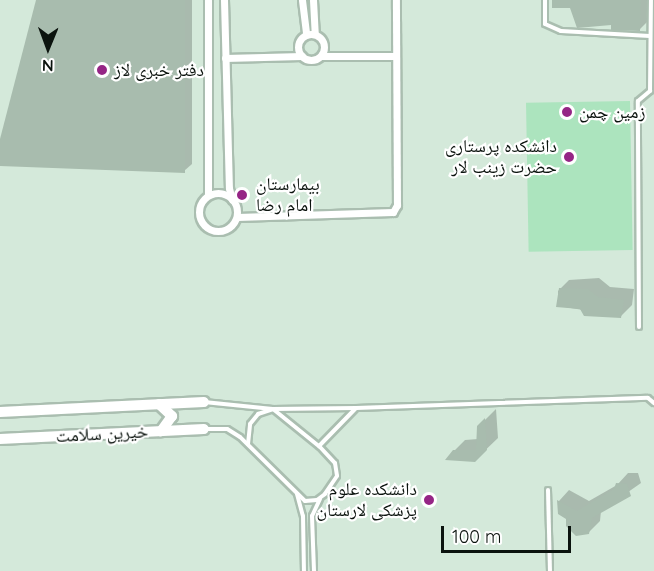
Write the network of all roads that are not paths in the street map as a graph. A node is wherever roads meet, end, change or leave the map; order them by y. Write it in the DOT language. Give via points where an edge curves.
graph roads {
  1 [pos="208,0"];
  2 [pos="224,0"];
  3 [pos="302,0"];
  4 [pos="313,0"];
  5 [pos="396,0"];
  6 [pos="544,0"];
  7 [pos="651,0"];
  8 [pos="315,34"];
  9 [pos="306,35"];
  10 [pos="650,36"];
  11 [pos="302,56"];
  12 [pos="321,56"];
  13 [pos="396,56"];
  14 [pos="225,58"];
  15 [pos="208,195"];
  16 [pos="232,200"];
  17 [pos="237,217"];
  18 [pos="639,327"];
  19 [pos="204,402"];
  20 [pos="654,403"];
  21 [pos="159,404"];
  22 [pos="356,408"];
  23 [pos="273,409"];
  24 [pos="0,412"];
  25 [pos="204,429"];
  26 [pos="161,431"];
  27 [pos="0,439"];
  28 [pos="248,444"];
  29 [pos="319,446"];
  30 [pos="548,490"];
  31 [pos="297,493"];
  32 [pos="320,498"];
  33 [pos="304,571"];
  34 [pos="314,571"];
  35 [pos="550,571"];
  1 -- 15 [label="street"];
  2 -- 14 [label="street"];
  3 -- 9 [label="street"];
  4 -- 8 [label="street"];
  5 -- 13 [label="street"];
  6 -- 10 [label="lane" via="545,24 561,32"];
  7 -- 10 [label="lane"];
  8 -- 9 [label="street"];
  8 -- 12 [label="street" via="324,44"];
  9 -- 11 [label="street" via="298,44"];
  10 -- 18 [label="lane" via="650,91 638,101"];
  11 -- 12 [label="street" via="313,60"];
  11 -- 14 [label="street"];
  12 -- 13 [label="street"];
  13 -- 17 [label="street" via="397,205 393,212"];
  14 -- 16 [label="street"];
  15 -- 16 [label="street" via="221,193"];
  15 -- 17 [label="street" via="198,212 207,228 225,231"];
  16 -- 17 [label="street"];
  19 -- 21 [label="street, خیرین سلامت"];
  19 -- 23 [label="lane"];
  20 -- 22 [label="lane" via="648,398"];
  21 -- 24 [label="street, خیرین سلامت"];
  21 -- 26 [label="street" via="172,416"];
  22 -- 23 [label="lane"];
  22 -- 29 [label="lane"];
  23 -- 28 [label="lane" via="258,414 250,424"];
  23 -- 29 [label="lane"];
  25 -- 26 [label="street, خیرین سلامت"];
  25 -- 28 [label="lane" via="227,429"];
  26 -- 27 [label="street, خیرین سلامت"];
  28 -- 31 [label="lane"];
  29 -- 32 [label="lane" via="335,463 336,476"];
  30 -- 35 [label="lane"];
  31 -- 32 [label="lane" via="305,501"];
  31 -- 33 [label="lane" via="303,516"];
  32 -- 34 [label="lane" via="312,516"];
}
